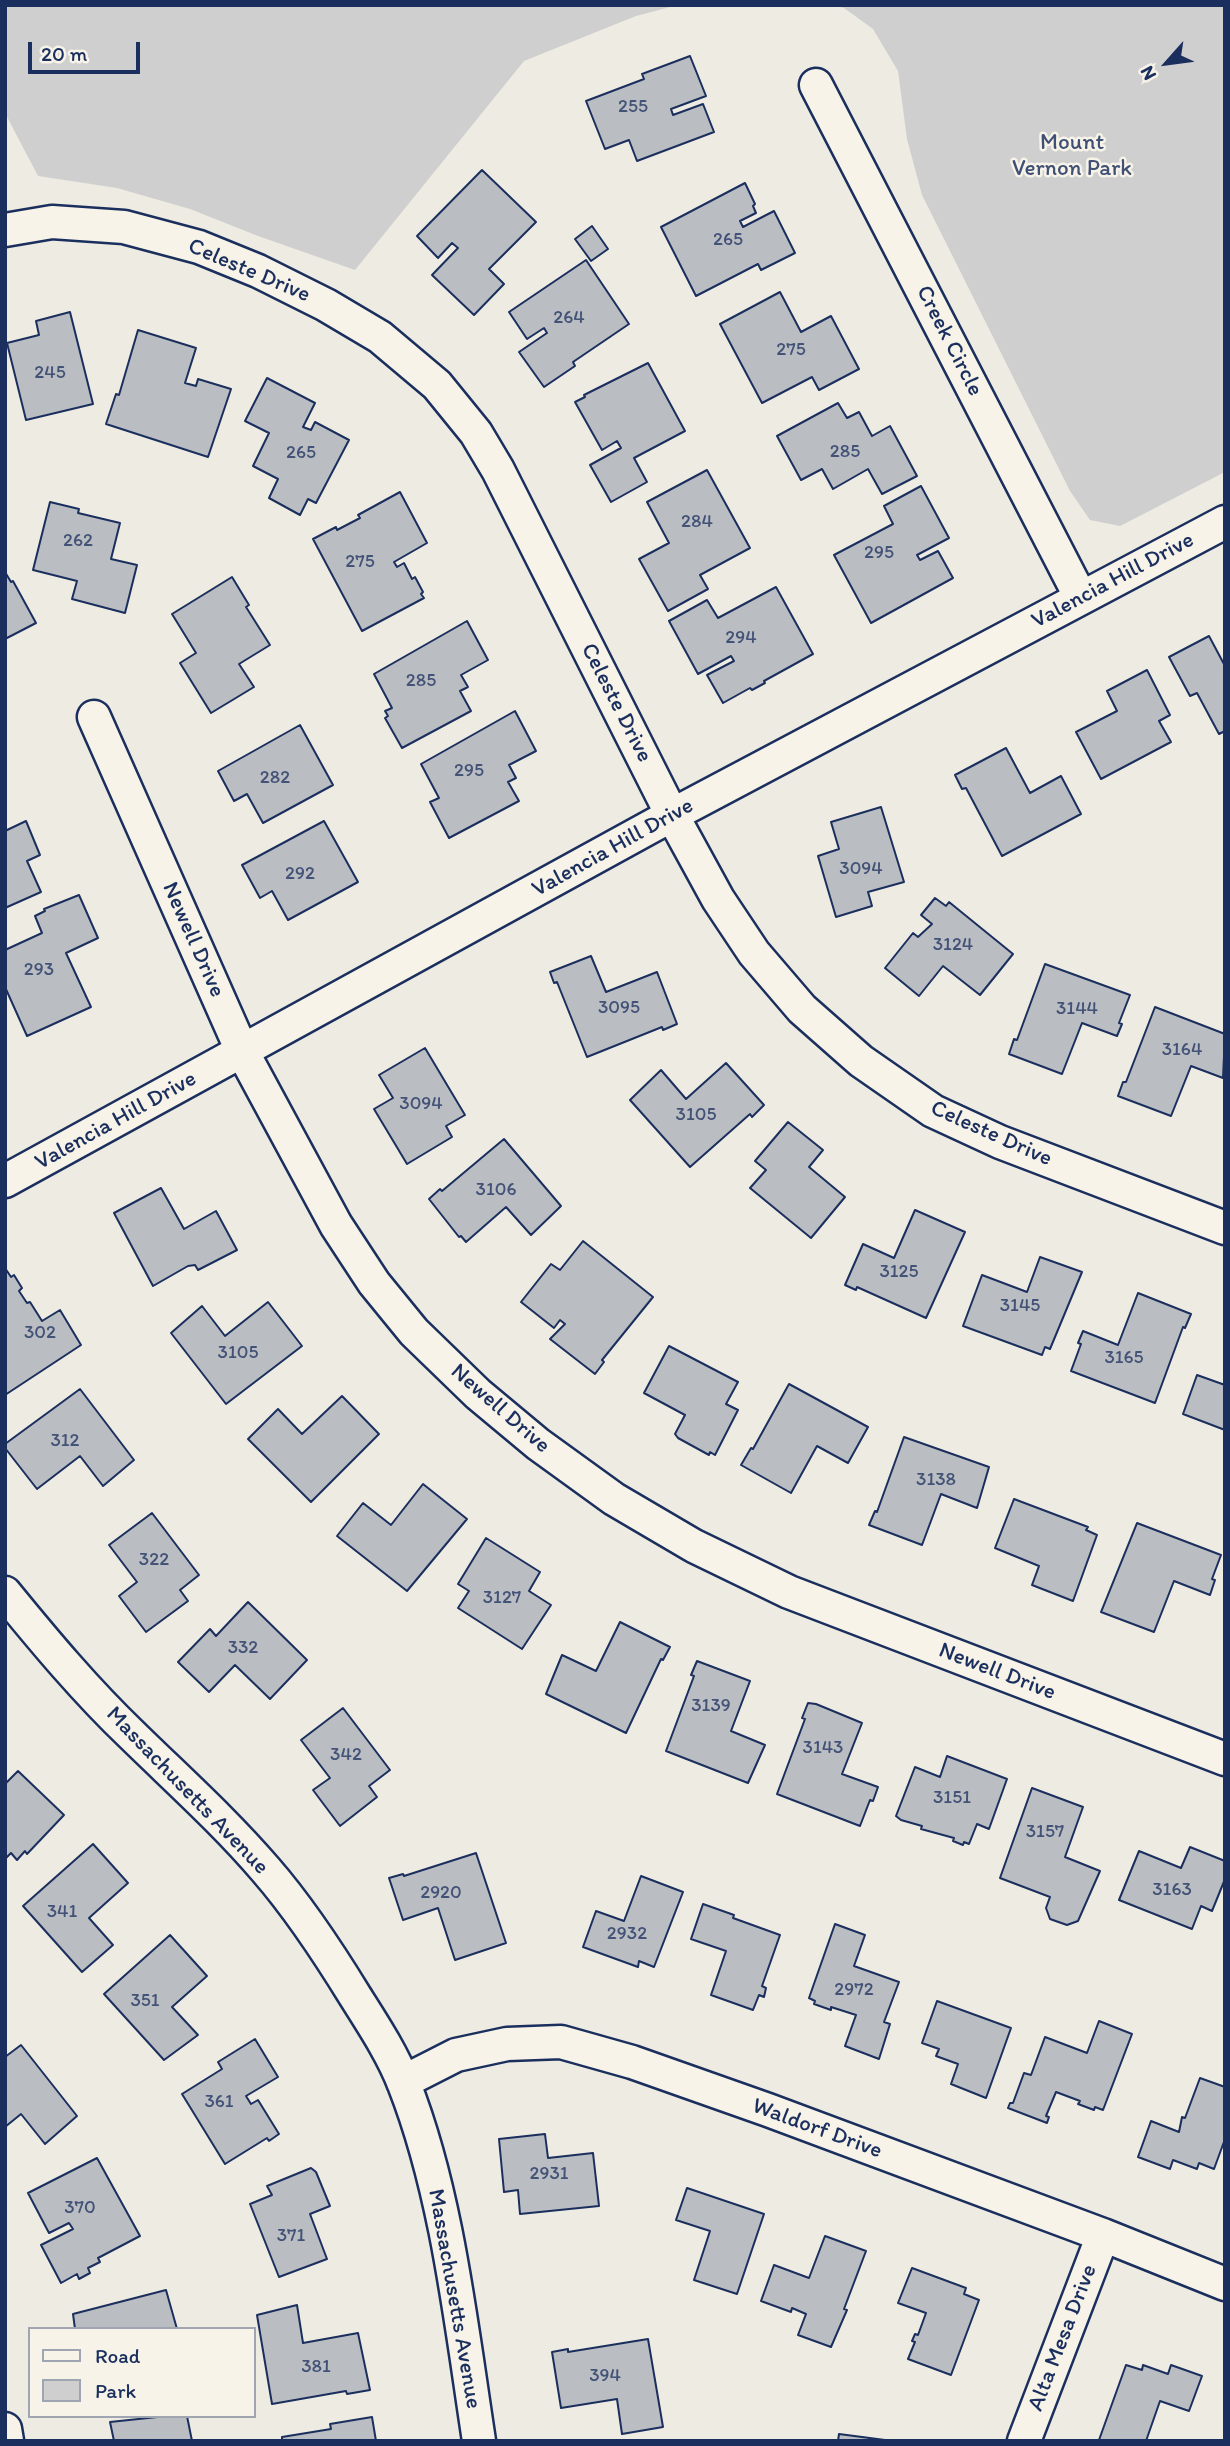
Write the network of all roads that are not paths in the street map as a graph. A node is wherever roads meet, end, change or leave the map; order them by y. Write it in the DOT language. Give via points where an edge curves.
graph roads {
  1 [pos="816,85"];
  2 [pos="5,230"];
  3 [pos="1225,522"];
  4 [pos="1081,598"];
  5 [pos="94,717"];
  6 [pos="672,815"];
  7 [pos="242,1051"];
  8 [pos="5,1181"];
  9 [pos="1225,1228"];
  10 [pos="5,1593"];
  11 [pos="1225,1759"];
  12 [pos="403,2082"];
  13 [pos="1103,2235"];
  14 [pos="1225,2284"];
  15 [pos="5,2429"];
  16 [pos="7,2441"];
  17 [pos="479,2441"];
  18 [pos="1024,2441"];
  1 -- 4 [label="street, Creek Circle"];
  2 -- 6 [label="street, Celeste Drive" via="52,222 124,227 199,247 326,305 380,337 437,385 476,433 498,470"];
  3 -- 4 [label="street, Valencia Hill Drive"];
  4 -- 6 [label="street, Valencia Hill Drive"];
  5 -- 7 [label="street, Newell Drive"];
  6 -- 7 [label="street, Valencia Hill Drive"];
  6 -- 9 [label="street, Celeste Drive" via="754,953 802,1009 861,1061 933,1111 1000,1142"];
  7 -- 8 [label="street, Valencia Hill Drive"];
  7 -- 11 [label="street, Newell Drive" via="336,1225 406,1322 478,1394 614,1499 694,1546 789,1592"];
  10 -- 12 [label="street, Massachusetts Avenue" via="66,1667 210,1808 267,1872 323,1944"];
  12 -- 13 [label="street, Waldorf Drive" via="456,2055 507,2044 561,2042 756,2106"];
  12 -- 17 [label="street, Massachusetts Avenue" via="430,2162"];
  13 -- 14 [label="street, Waldorf Drive"];
  13 -- 18 [label="street, Alta Mesa Drive"];
  15 -- 16 [label="street"];
}
